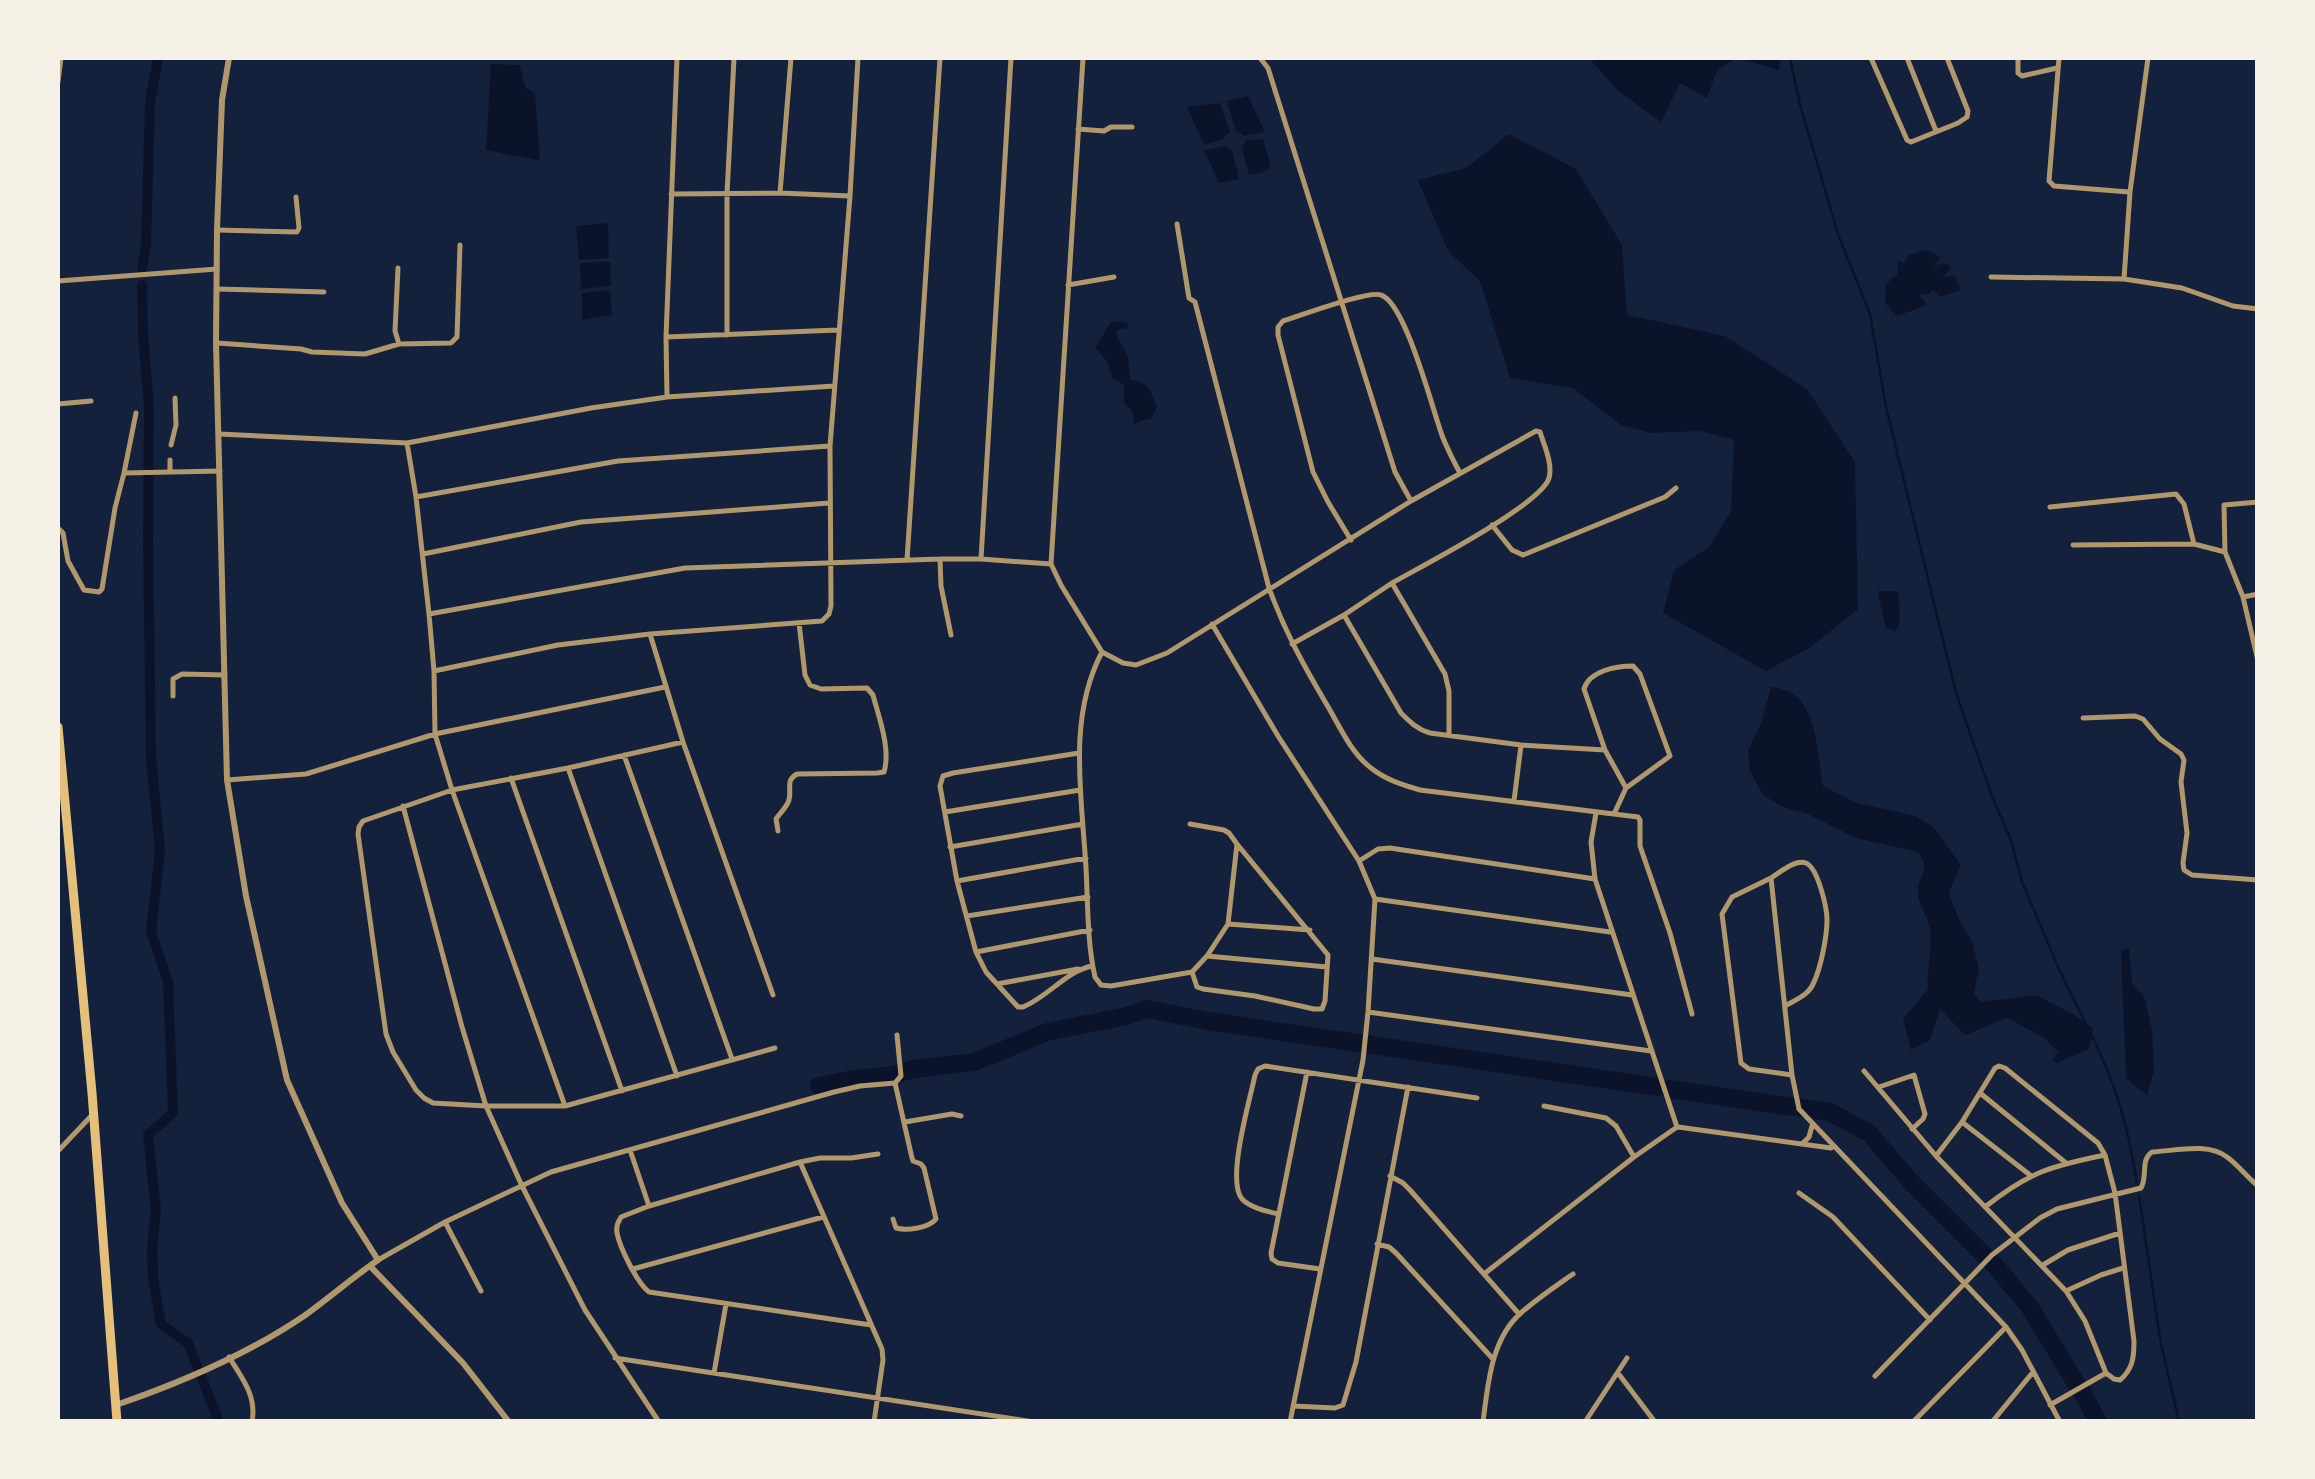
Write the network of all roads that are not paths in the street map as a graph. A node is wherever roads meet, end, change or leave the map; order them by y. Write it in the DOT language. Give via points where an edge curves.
graph roads {
  1 [pos="61,58"];
  2 [pos="229,58"];
  3 [pos="677,58"];
  4 [pos="734,58"];
  5 [pos="791,58"];
  6 [pos="858,58"];
  7 [pos="940,58"];
  8 [pos="1011,58"];
  9 [pos="1083,58"];
  10 [pos="1260,58"];
  11 [pos="1871,58"];
  12 [pos="1907,58"];
  13 [pos="1946,58"];
  14 [pos="2018,58"];
  15 [pos="2059,58"];
  16 [pos="2148,58"];
  17 [pos="2057,68"];
  18 [pos="58,82"];
  19 [pos="1132,126"];
  20 [pos="1078,130"];
  21 [pos="1936,132"];
  22 [pos="2130,192"];
  23 [pos="780,193"];
  24 [pos="671,194"];
  25 [pos="727,194"];
  26 [pos="296,196"];
  27 [pos="850,196"];
  28 [pos="1177,224"];
  29 [pos="217,230"];
  30 [pos="460,245"];
  31 [pos="398,268"];
  32 [pos="217,269"];
  33 [pos="1114,278"];
  34 [pos="1991,278"];
  35 [pos="58,280"];
  36 [pos="2124,280"];
  37 [pos="1068,286"];
  38 [pos="217,289"];
  39 [pos="324,292"];
  40 [pos="1340,303"];
  41 [pos="2258,309"];
  42 [pos="839,330"];
  43 [pos="726,335"];
  44 [pos="666,338"];
  45 [pos="216,343"];
  46 [pos="399,344"];
  47 [pos="834,386"];
  48 [pos="667,397"];
  49 [pos="174,398"];
  50 [pos="91,400"];
  51 [pos="58,404"];
  52 [pos="136,413"];
  53 [pos="219,434"];
  54 [pos="407,443"];
  55 [pos="171,446"];
  56 [pos="830,446"];
  57 [pos="170,460"];
  58 [pos="220,471"];
  59 [pos="170,472"];
  60 [pos="124,473"];
  61 [pos="1460,473"];
  62 [pos="1676,488"];
  63 [pos="416,497"];
  64 [pos="1411,501"];
  65 [pos="2258,502"];
  66 [pos="829,503"];
  67 [pos="2050,507"];
  68 [pos="1492,525"];
  69 [pos="58,528"];
  70 [pos="1351,540"];
  71 [pos="2194,544"];
  72 [pos="2073,545"];
  73 [pos="2226,552"];
  74 [pos="423,554"];
  75 [pos="940,558"];
  76 [pos="981,559"];
  77 [pos="908,560"];
  78 [pos="829,563"];
  79 [pos="1051,564"];
  80 [pos="1392,584"];
  81 [pos="1269,588"];
  82 [pos="2258,594"];
  83 [pos="2243,596"];
  84 [pos="430,614"];
  85 [pos="1344,615"];
  86 [pos="800,623"];
  87 [pos="1212,624"];
  88 [pos="650,634"];
  89 [pos="950,635"];
  90 [pos="1292,644"];
  91 [pos="1102,652"];
  92 [pos="2258,661"];
  93 [pos="434,671"];
  94 [pos="224,675"];
  95 [pos="665,687"];
  96 [pos="173,696"];
  97 [pos="2082,718"];
  98 [pos="58,727"];
  99 [pos="434,734"];
  100 [pos="1448,735"];
  101 [pos="683,742"];
  102 [pos="1521,745"];
  103 [pos="1605,750"];
  104 [pos="1078,753"];
  105 [pos="624,756"];
  106 [pos="568,768"];
  107 [pos="511,778"];
  108 [pos="226,780"];
  109 [pos="1626,788"];
  110 [pos="452,790"];
  111 [pos="1080,790"];
  112 [pos="1514,802"];
  113 [pos="402,806"];
  114 [pos="944,812"];
  115 [pos="1596,813"];
  116 [pos="1614,814"];
  117 [pos="1084,824"];
  118 [pos="1190,824"];
  119 [pos="778,831"];
  120 [pos="1237,844"];
  121 [pos="950,847"];
  122 [pos="1086,858"];
  123 [pos="1359,861"];
  124 [pos="1770,878"];
  125 [pos="1595,879"];
  126 [pos="2258,880"];
  127 [pos="958,882"];
  128 [pos="1088,897"];
  129 [pos="1375,899"];
  130 [pos="966,916"];
  131 [pos="1228,924"];
  132 [pos="1090,930"];
  133 [pos="1310,930"];
  134 [pos="1611,932"];
  135 [pos="976,952"];
  136 [pos="1207,956"];
  137 [pos="1372,959"];
  138 [pos="1092,966"];
  139 [pos="1327,967"];
  140 [pos="1078,969"];
  141 [pos="1192,972"];
  142 [pos="997,984"];
  143 [pos="773,995"];
  144 [pos="1632,995"];
  145 [pos="1785,1006"];
  146 [pos="1368,1012"];
  147 [pos="1692,1014"];
  148 [pos="897,1034"];
  149 [pos="776,1048"];
  150 [pos="1652,1051"];
  151 [pos="732,1060"];
  152 [pos="1864,1071"];
  153 [pos="1307,1072"];
  154 [pos="676,1076"];
  155 [pos="1792,1076"];
  156 [pos="1358,1080"];
  157 [pos="895,1084"];
  158 [pos="1408,1087"];
  159 [pos="1879,1087"];
  160 [pos="622,1090"];
  161 [pos="1980,1093"];
  162 [pos="1477,1098"];
  163 [pos="486,1106"];
  164 [pos="566,1106"];
  165 [pos="1544,1106"];
  166 [pos="93,1114"];
  167 [pos="962,1116"];
  168 [pos="905,1122"];
  169 [pos="1962,1122"];
  170 [pos="1812,1126"];
  171 [pos="1677,1127"];
  172 [pos="1912,1129"];
  173 [pos="1802,1144"];
  174 [pos="1834,1148"];
  175 [pos="630,1150"];
  176 [pos="58,1152"];
  177 [pos="878,1154"];
  178 [pos="2105,1155"];
  179 [pos="1936,1156"];
  180 [pos="1634,1157"];
  181 [pos="800,1162"];
  182 [pos="2066,1162"];
  183 [pos="2030,1175"];
  184 [pos="1390,1176"];
  185 [pos="522,1186"];
  186 [pos="2258,1186"];
  187 [pos="1799,1193"];
  188 [pos="2115,1193"];
  189 [pos="649,1206"];
  190 [pos="1985,1208"];
  191 [pos="1278,1214"];
  192 [pos="822,1218"];
  193 [pos="893,1219"];
  194 [pos="446,1222"];
  195 [pos="2120,1234"];
  196 [pos="2014,1236"];
  197 [pos="1377,1244"];
  198 [pos="374,1263"];
  199 [pos="2043,1264"];
  200 [pos="2124,1268"];
  201 [pos="632,1269"];
  202 [pos="1320,1269"];
  203 [pos="1484,1274"];
  204 [pos="1573,1274"];
  205 [pos="1965,1284"];
  206 [pos="481,1291"];
  207 [pos="2066,1291"];
  208 [pos="726,1304"];
  209 [pos="1519,1314"];
  210 [pos="1930,1320"];
  211 [pos="872,1325"];
  212 [pos="2006,1327"];
  213 [pos="229,1357"];
  214 [pos="615,1358"];
  215 [pos="1493,1358"];
  216 [pos="1626,1358"];
  217 [pos="2033,1372"];
  218 [pos="1618,1373"];
  219 [pos="2106,1373"];
  220 [pos="714,1374"];
  221 [pos="1875,1376"];
  222 [pos="877,1399"];
  223 [pos="115,1405"];
  224 [pos="2050,1405"];
  225 [pos="1293,1406"];
  226 [pos="117,1422"];
  227 [pos="252,1422"];
  228 [pos="509,1422"];
  229 [pos="659,1422"];
  230 [pos="874,1422"];
  231 [pos="1034,1422"];
  232 [pos="1290,1422"];
  233 [pos="1484,1422"];
  234 [pos="1585,1422"];
  235 [pos="1655,1422"];
  236 [pos="1913,1422"];
  237 [pos="1992,1422"];
  238 [pos="2060,1422"];
  1 -- 18 [label="street"];
  2 -- 29 [label="street"];
  3 -- 24 [label="street"];
  4 -- 25 [label="street"];
  5 -- 23 [label="street"];
  6 -- 27 [label="street"];
  7 -- 77 [label="street"];
  8 -- 76 [label="street"];
  9 -- 20 [label="street"];
  10 -- 40 [label="street"];
  11 -- 21 [label="street" via="1906,140"];
  12 -- 21 [label="street"];
  13 -- 21 [label="street" via="1967,114"];
  14 -- 17 [label="street" via="2024,77"];
  15 -- 17 [label="street"];
  16 -- 22 [label="street"];
  17 -- 22 [label="street" via="2049,182"];
  19 -- 20 [label="street"];
  20 -- 37 [label="street"];
  22 -- 36 [label="street"];
  23 -- 25 [label="street"];
  23 -- 27 [label="street"];
  24 -- 25 [label="street"];
  24 -- 44 [label="street"];
  25 -- 43 [label="street"];
  26 -- 29 [label="street" via="297,232"];
  27 -- 42 [label="street"];
  28 -- 81 [label="street" via="1189,298 1196,302"];
  29 -- 32 [label="street"];
  30 -- 46 [label="street" via="457,337 451,343"];
  31 -- 46 [label="street"];
  32 -- 35 [label="street"];
  32 -- 38 [label="street"];
  33 -- 37 [label="street"];
  34 -- 36 [label="street"];
  36 -- 41 [label="street"];
  37 -- 79 [label="street"];
  38 -- 39 [label="street"];
  38 -- 45 [label="street"];
  40 -- 61 [label="street" via="1382,295 1396,310"];
  40 -- 64 [label="street" via="1394,472"];
  40 -- 70 [label="street" via="1283,322 1278,330 1313,472"];
  42 -- 43 [label="street"];
  42 -- 47 [label="street"];
  43 -- 44 [label="street"];
  44 -- 48 [label="street"];
  45 -- 46 [label="street" via="365,354"];
  45 -- 53 [label="street"];
  47 -- 48 [label="street"];
  47 -- 56 [label="street"];
  48 -- 54 [label="street"];
  49 -- 55 [label="street"];
  50 -- 51 [label="street"];
  52 -- 60 [label="street"];
  53 -- 54 [label="street"];
  53 -- 58 [label="street"];
  54 -- 63 [label="street"];
  56 -- 63 [label="street" via="618,460"];
  56 -- 66 [label="street"];
  57 -- 59 [label="street"];
  58 -- 59 [label="street"];
  58 -- 94 [label="street"];
  59 -- 60 [label="street"];
  60 -- 69 [label="street" via="99,592 84,590"];
  61 -- 64 [label="street"];
  61 -- 68 [label="street" via="1539,431 1550,469 1546,483"];
  62 -- 68 [label="street" via="1522,555"];
  63 -- 74 [label="street"];
  64 -- 70 [label="street"];
  65 -- 73 [label="street" via="2223,507"];
  66 -- 74 [label="street" via="581,522"];
  66 -- 78 [label="street"];
  67 -- 71 [label="street" via="2176,494"];
  68 -- 80 [label="street"];
  70 -- 81 [label="street"];
  71 -- 72 [label="street"];
  71 -- 73 [label="street"];
  73 -- 83 [label="street"];
  74 -- 84 [label="street"];
  75 -- 76 [label="street"];
  75 -- 77 [label="street"];
  75 -- 89 [label="street"];
  76 -- 79 [label="street"];
  77 -- 78 [label="street"];
  78 -- 84 [label="street" via="685,568"];
  78 -- 86 [label="street" via="829,614"];
  79 -- 91 [label="street"];
  80 -- 85 [label="street"];
  80 -- 100 [label="street" via="1445,674"];
  81 -- 87 [label="street"];
  81 -- 90 [label="street"];
  82 -- 83 [label="street"];
  83 -- 92 [label="street"];
  84 -- 93 [label="street"];
  85 -- 90 [label="street"];
  85 -- 100 [label="street" via="1401,713 1420,730"];
  86 -- 88 [label="street"];
  86 -- 119 [label="street" via="810,685 867,688 874,695 886,766 877,773 792,776"];
  87 -- 91 [label="street" via="1140,664"];
  87 -- 123 [label="street"];
  88 -- 93 [label="street"];
  88 -- 95 [label="street"];
  90 -- 112 [label="street" via="1352,749 1371,768 1420,790"];
  91 -- 104 [label="street"];
  93 -- 99 [label="street"];
  94 -- 96 [label="street" via="182,674 173,680"];
  94 -- 108 [label="street"];
  95 -- 99 [label="street"];
  95 -- 101 [label="street"];
  97 -- 126 [label="street" via="2143,719 2182,754 2184,870"];
  98 -- 166 [label="highway"];
  99 -- 108 [label="street" via="306,774"];
  99 -- 110 [label="street"];
  100 -- 102 [label="street"];
  101 -- 105 [label="street"];
  101 -- 143 [label="street"];
  102 -- 103 [label="street"];
  102 -- 112 [label="street"];
  103 -- 109 [label="street"];
  103 -- 109 [label="street" via="1586,680 1633,666 1670,756"];
  104 -- 111 [label="street"];
  104 -- 114 [label="street" via="943,776"];
  105 -- 106 [label="street"];
  105 -- 151 [label="street"];
  106 -- 107 [label="street"];
  106 -- 154 [label="street"];
  107 -- 110 [label="street"];
  107 -- 160 [label="street"];
  108 -- 198 [label="street" via="287,1080"];
  109 -- 116 [label="street"];
  110 -- 113 [label="street"];
  110 -- 164 [label="street"];
  111 -- 114 [label="street"];
  111 -- 117 [label="street"];
  112 -- 115 [label="street"];
  113 -- 163 [label="street"];
  113 -- 163 [label="street" via="358,827 386,1034 424,1098"];
  114 -- 121 [label="street"];
  115 -- 116 [label="street"];
  115 -- 125 [label="street"];
  116 -- 147 [label="street" via="1640,820 1642,856"];
  117 -- 121 [label="street"];
  117 -- 122 [label="street"];
  118 -- 120 [label="street" via="1229,832"];
  120 -- 131 [label="street"];
  120 -- 133 [label="street"];
  121 -- 127 [label="street"];
  122 -- 127 [label="street"];
  122 -- 128 [label="street"];
  123 -- 125 [label="street" via="1390,848"];
  123 -- 129 [label="street"];
  124 -- 145 [label="street"];
  124 -- 145 [label="street" via="1798,862 1813,868 1827,920 1814,984"];
  124 -- 155 [label="street" via="1732,897 1722,914 1741,1063"];
  125 -- 134 [label="street"];
  127 -- 130 [label="street"];
  128 -- 130 [label="street"];
  128 -- 132 [label="street"];
  129 -- 134 [label="street"];
  129 -- 137 [label="street"];
  130 -- 135 [label="street"];
  131 -- 133 [label="street"];
  131 -- 136 [label="street"];
  132 -- 135 [label="street"];
  132 -- 138 [label="street"];
  133 -- 139 [label="street" via="1328,955"];
  134 -- 144 [label="street"];
  135 -- 142 [label="street"];
  136 -- 139 [label="street"];
  136 -- 141 [label="street"];
  137 -- 144 [label="street"];
  137 -- 146 [label="street"];
  138 -- 140 [label="street"];
  138 -- 141 [label="street" via="1101,985 1112,986"];
  139 -- 141 [label="street" via="1322,1009 1203,990"];
  140 -- 142 [label="street"];
  140 -- 142 [label="street" via="1023,1008"];
  144 -- 150 [label="street"];
  145 -- 155 [label="street"];
  146 -- 150 [label="street"];
  146 -- 156 [label="street"];
  148 -- 157 [label="street" via="901,1076"];
  149 -- 151 [label="street"];
  150 -- 171 [label="street"];
  151 -- 154 [label="street"];
  152 -- 159 [label="street"];
  153 -- 156 [label="street"];
  153 -- 191 [label="street"];
  153 -- 191 [label="street" via="1258,1068 1236,1164 1236,1189 1244,1202"];
  154 -- 160 [label="street"];
  155 -- 170 [label="street" via="1799,1110"];
  156 -- 158 [label="street"];
  156 -- 202 [label="street"];
  157 -- 168 [label="street"];
  157 -- 175 [label="street" via="834,1092"];
  158 -- 162 [label="street"];
  158 -- 184 [label="street"];
  159 -- 172 [label="street"];
  159 -- 172 [label="street" via="1914,1074 1925,1114"];
  160 -- 164 [label="street"];
  161 -- 169 [label="street"];
  161 -- 178 [label="street" via="1995,1068 2005,1068 2098,1142"];
  161 -- 182 [label="street"];
  163 -- 164 [label="street"];
  163 -- 185 [label="street"];
  165 -- 180 [label="street" via="1606,1118"];
  166 -- 176 [label="street"];
  166 -- 223 [label="highway"];
  167 -- 168 [label="street"];
  168 -- 193 [label="street" via="936,1219 901,1230"];
  169 -- 179 [label="street"];
  169 -- 183 [label="street"];
  170 -- 173 [label="street"];
  170 -- 174 [label="street"];
  171 -- 173 [label="street"];
  171 -- 180 [label="street"];
  172 -- 179 [label="street"];
  173 -- 174 [label="street"];
  174 -- 205 [label="street"];
  175 -- 185 [label="street"];
  175 -- 189 [label="street"];
  177 -- 181 [label="street"];
  178 -- 182 [label="street"];
  178 -- 188 [label="street"];
  179 -- 190 [label="street"];
  180 -- 203 [label="street"];
  181 -- 189 [label="street"];
  181 -- 192 [label="street"];
  182 -- 183 [label="street"];
  183 -- 190 [label="street"];
  184 -- 197 [label="street"];
  184 -- 203 [label="street"];
  185 -- 194 [label="street"];
  185 -- 214 [label="street"];
  186 -- 188 [label="street" via="2227,1157 2207,1149 2152,1152 2141,1188"];
  187 -- 210 [label="street" via="1833,1217"];
  188 -- 195 [label="street"];
  188 -- 196 [label="street" via="2057,1209"];
  189 -- 201 [label="street" via="618,1222"];
  190 -- 196 [label="street"];
  191 -- 202 [label="street" via="1272,1258"];
  192 -- 201 [label="street"];
  192 -- 211 [label="street"];
  194 -- 198 [label="street"];
  194 -- 206 [label="street"];
  195 -- 199 [label="street"];
  195 -- 200 [label="street"];
  196 -- 199 [label="street"];
  196 -- 205 [label="street"];
  197 -- 215 [label="street" via="1396,1253"];
  197 -- 225 [label="street" via="1343,1405"];
  198 -- 213 [label="street" via="302,1317"];
  198 -- 228 [label="street"];
  199 -- 207 [label="street"];
  200 -- 207 [label="street"];
  200 -- 219 [label="street" via="2134,1357 2120,1380"];
  201 -- 208 [label="street" via="649,1292"];
  202 -- 225 [label="street"];
  203 -- 209 [label="street"];
  204 -- 209 [label="street"];
  205 -- 210 [label="street"];
  205 -- 212 [label="street"];
  207 -- 219 [label="street"];
  208 -- 211 [label="street"];
  208 -- 220 [label="street"];
  209 -- 215 [label="street"];
  210 -- 221 [label="street"];
  211 -- 222 [label="street" via="883,1360"];
  212 -- 217 [label="street"];
  212 -- 236 [label="street"];
  213 -- 223 [label="street"];
  213 -- 227 [label="street" via="252,1397"];
  214 -- 220 [label="street"];
  214 -- 229 [label="street"];
  215 -- 233 [label="street"];
  216 -- 218 [label="street"];
  217 -- 224 [label="street"];
  217 -- 237 [label="street"];
  218 -- 234 [label="street"];
  218 -- 235 [label="street"];
  219 -- 224 [label="street"];
  220 -- 222 [label="street"];
  222 -- 230 [label="street"];
  222 -- 231 [label="street"];
  223 -- 226 [label="highway"];
  224 -- 238 [label="street"];
  225 -- 232 [label="street"];
}
